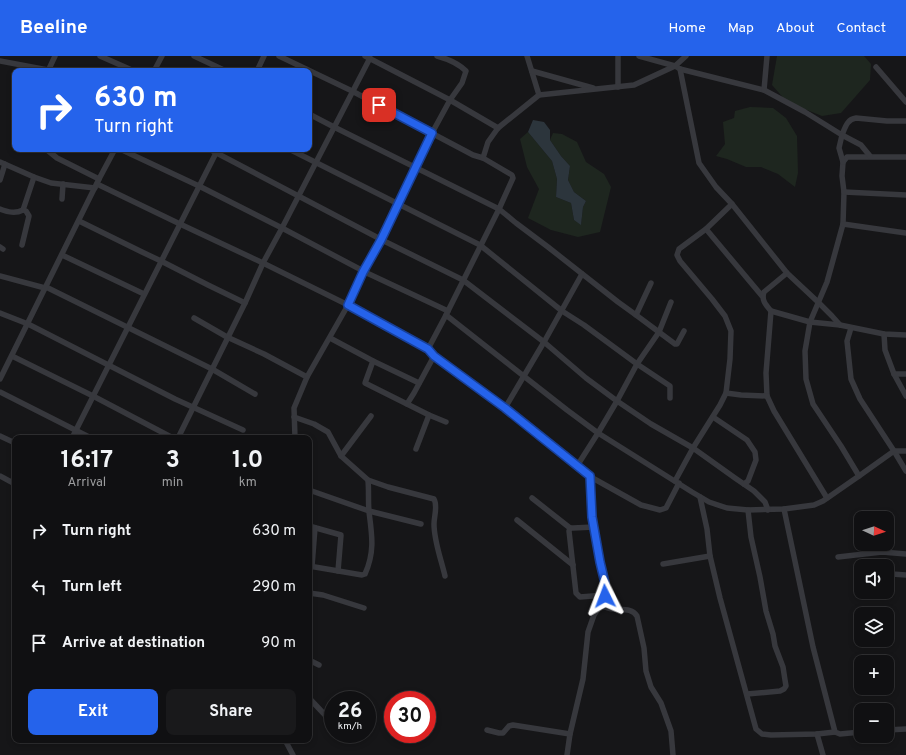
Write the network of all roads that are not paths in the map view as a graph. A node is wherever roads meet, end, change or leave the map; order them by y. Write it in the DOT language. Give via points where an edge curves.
graph roads {
  1 [pos="55,56"];
  2 [pos="100,56"];
  3 [pos="162,56"];
  4 [pos="194,56"];
  5 [pos="264,56"];
  6 [pos="279,56"];
  7 [pos="437,56"];
  8 [pos="527,56"];
  9 [pos="618,56"];
  10 [pos="639,56"];
  11 [pos="686,56"];
  12 [pos="767,56"];
  13 [pos="367,57"];
  14 [pos="0,61"];
  15 [pos="678,67"];
  16 [pos="876,67"];
  17 [pos="37,68"];
  18 [pos="49,68"];
  19 [pos="127,68"];
  20 [pos="156,68"];
  21 [pos="220,68"];
  22 [pos="258,68"];
  23 [pos="304,68"];
  24 [pos="532,71"];
  25 [pos="312,72"];
  26 [pos="618,87"];
  27 [pos="598,89"];
  28 [pos="764,90"];
  29 [pos="352,91"];
  30 [pos="539,95"];
  31 [pos="450,100"];
  32 [pos="906,102"];
  33 [pos="312,116"];
  34 [pos="906,121"];
  35 [pos="334,127"];
  36 [pos="498,128"];
  37 [pos="432,133"];
  38 [pos="842,135"];
  39 [pos="50,152"];
  40 [pos="113,152"];
  41 [pos="126,152"];
  42 [pos="216,152"];
  43 [pos="219,152"];
  44 [pos="295,152"];
  45 [pos="870,156"];
  46 [pos="906,157"];
  47 [pos="483,158"];
  48 [pos="316,162"];
  49 [pos="843,162"];
  50 [pos="3,163"];
  51 [pos="416,168"];
  52 [pos="34,177"];
  53 [pos="0,180"];
  54 [pos="63,184"];
  55 [pos="97,184"];
  56 [pos="199,186"];
  57 [pos="844,192"];
  58 [pos="298,195"];
  59 [pos="906,195"];
  60 [pos="62,199"];
  61 [pos="398,203"];
  62 [pos="732,204"];
  63 [pos="0,209"];
  64 [pos="499,209"];
  65 [pos="23,210"];
  66 [pos="79,221"];
  67 [pos="180,224"];
  68 [pos="843,224"];
  69 [pos="282,228"];
  70 [pos="706,229"];
  71 [pos="906,233"];
  72 [pos="381,240"];
  73 [pos="22,245"];
  74 [pos="480,245"];
  75 [pos="62,255"];
  76 [pos="162,261"];
  77 [pos="263,263"];
  78 [pos="363,272"];
  79 [pos="787,272"];
  80 [pos="582,274"];
  81 [pos="0,276"];
  82 [pos="463,280"];
  83 [pos="651,283"];
  84 [pos="46,288"];
  85 [pos="144,294"];
  86 [pos="762,296"];
  87 [pos="671,302"];
  88 [pos="818,302"];
  89 [pos="245,303"];
  90 [pos="348,305"];
  91 [pos="562,311"];
  92 [pos="771,311"];
  93 [pos="0,313"];
  94 [pos="447,313"];
  95 [pos="636,315"];
  96 [pos="194,318"];
  97 [pos="810,322"];
  98 [pos="28,324"];
  99 [pos="840,325"];
  100 [pos="127,328"];
  101 [pos="851,328"];
  102 [pos="684,330"];
  103 [pos="659,332"];
  104 [pos="884,334"];
  105 [pos="906,335"];
  106 [pos="227,337"];
  107 [pos="330,338"];
  108 [pos="544,342"];
  109 [pos="428,349"];
  110 [pos="12,356"];
  111 [pos="434,356"];
  112 [pos="374,361"];
  113 [pos="637,364"];
  114 [pos="108,365"];
  115 [pos="212,369"];
  116 [pos="894,374"];
  117 [pos="906,374"];
  118 [pos="524,376"];
  119 [pos="307,377"];
  120 [pos="0,379"];
  121 [pos="419,383"];
  122 [pos="0,392"];
  123 [pos="726,393"];
  124 [pos="255,394"];
  125 [pos="93,396"];
  126 [pos="767,396"];
  127 [pos="906,396"];
  128 [pos="670,398"];
  129 [pos="617,401"];
  130 [pos="407,404"];
  131 [pos="193,408"];
  132 [pos="505,408"];
  133 [pos="429,415"];
  134 [pos="371,416"];
  135 [pos="294,417"];
  136 [pos="713,417"];
  137 [pos="446,422"];
  138 [pos="76,430"];
  139 [pos="243,430"];
  140 [pos="598,433"];
  141 [pos="74,435"];
  142 [pos="85,435"];
  143 [pos="167,435"];
  144 [pos="180,435"];
  145 [pos="295,435"];
  146 [pos="0,436"];
  147 [pos="12,442"];
  148 [pos="693,448"];
  149 [pos="416,449"];
  150 [pos="894,451"];
  151 [pos="906,451"];
  152 [pos="341,456"];
  153 [pos="577,466"];
  154 [pos="906,471"];
  155 [pos="0,476"];
  156 [pos="590,476"];
  157 [pos="859,476"];
  158 [pos="368,480"];
  159 [pos="12,482"];
  160 [pos="677,482"];
  161 [pos="744,484"];
  162 [pos="312,491"];
  163 [pos="700,497"];
  164 [pos="532,498"];
  165 [pos="827,498"];
  166 [pos="784,509"];
  167 [pos="748,510"];
  168 [pos="768,510"];
  169 [pos="369,511"];
  170 [pos="517,520"];
  171 [pos="421,524"];
  172 [pos="312,527"];
  173 [pos="594,527"];
  174 [pos="570,528"];
  175 [pos="906,554"];
  176 [pos="710,556"];
  177 [pos="838,558"];
  178 [pos="663,564"];
  179 [pos="573,565"];
  180 [pos="312,566"];
  181 [pos="338,571"];
  182 [pos="894,574"];
  183 [pos="906,575"];
  184 [pos="445,576"];
  185 [pos="312,593"];
  186 [pos="605,596"];
  187 [pos="601,606"];
  188 [pos="364,608"];
  189 [pos="312,662"];
  190 [pos="319,665"];
  191 [pos="747,694"];
  192 [pos="312,701"];
  193 [pos="324,714"];
  194 [pos="906,729"];
  195 [pos="487,730"];
  196 [pos="894,730"];
  197 [pos="835,732"];
  198 [pos="854,733"];
  199 [pos="570,734"];
  200 [pos="817,734"];
  201 [pos="287,743"];
  202 [pos="293,755"];
  203 [pos="567,755"];
  204 [pos="673,755"];
  205 [pos="823,755"];
  1 -- 18 [label="street"];
  2 -- 19 [label="street"];
  3 -- 20 [label="street"];
  4 -- 21 [label="street"];
  5 -- 22 [label="street"];
  6 -- 23 [label="street"];
  7 -- 31 [label="street" via="466,71 462,83"];
  8 -- 24 [label="street"];
  9 -- 26 [label="street"];
  10 -- 15 [label="street"];
  11 -- 15 [label="street"];
  12 -- 28 [label="street"];
  13 -- 29 [label="street"];
  13 -- 31 [label="street"];
  14 -- 17 [label="street"];
  15 -- 26 [label="street" via="634,85"];
  15 -- 28 [label="street"];
  15 -- 62 [label="street" via="699,163 716,188"];
  16 -- 32 [label="street"];
  24 -- 27 [label="street"];
  24 -- 30 [label="street"];
  25 -- 29 [label="street"];
  26 -- 27 [label="street"];
  27 -- 30 [label="street"];
  28 -- 38 [label="street"];
  29 -- 35 [label="street"];
  29 -- 37 [label="street"];
  30 -- 36 [label="street"];
  31 -- 36 [label="street"];
  31 -- 37 [label="street"];
  33 -- 35 [label="street"];
  34 -- 38 [label="street" via="852,118"];
  35 -- 48 [label="street"];
  35 -- 51 [label="street"];
  36 -- 47 [label="street" via="488,142"];
  37 -- 47 [label="street"];
  37 -- 51 [label="street"];
  38 -- 45 [label="street" via="861,145"];
  38 -- 49 [label="street" via="839,148"];
  39 -- 55 [label="street"];
  40 -- 55 [label="street"];
  41 -- 56 [label="street"];
  42 -- 56 [label="street"];
  43 -- 58 [label="street"];
  44 -- 48 [label="street"];
  45 -- 46 [label="street"];
  45 -- 49 [label="street" via="847,157"];
  47 -- 64 [label="street" via="513,178"];
  48 -- 58 [label="street"];
  48 -- 61 [label="street"];
  49 -- 57 [label="street"];
  50 -- 52 [label="street"];
  50 -- 53 [label="street"];
  51 -- 61 [label="street"];
  51 -- 64 [label="street"];
  52 -- 54 [label="street"];
  52 -- 65 [label="street"];
  54 -- 55 [label="street"];
  54 -- 60 [label="street"];
  55 -- 66 [label="street"];
  55 -- 67 [label="street"];
  56 -- 67 [label="street"];
  56 -- 69 [label="street"];
  57 -- 59 [label="street"];
  57 -- 68 [label="street"];
  58 -- 69 [label="street"];
  58 -- 72 [label="street"];
  61 -- 72 [label="street"];
  61 -- 74 [label="street"];
  62 -- 70 [label="street"];
  62 -- 79 [label="street"];
  63 -- 65 [label="street" via="14,213"];
  64 -- 74 [label="street"];
  64 -- 80 [label="street"];
  65 -- 73 [label="street" via="29,216"];
  66 -- 75 [label="street"];
  66 -- 76 [label="street"];
  67 -- 76 [label="street"];
  67 -- 77 [label="street"];
  68 -- 71 [label="street"];
  68 -- 88 [label="street" via="827,282"];
  69 -- 77 [label="street"];
  69 -- 78 [label="street"];
  70 -- 86 [label="street"];
  70 -- 123 [label="street" via="679,249 677,255 712,298 729,326 730,359"];
  72 -- 78 [label="street"];
  72 -- 82 [label="street"];
  74 -- 82 [label="street"];
  74 -- 91 [label="street"];
  75 -- 84 [label="street"];
  75 -- 85 [label="street"];
  76 -- 85 [label="street"];
  76 -- 89 [label="street"];
  77 -- 89 [label="street"];
  77 -- 90 [label="street"];
  78 -- 90 [label="street"];
  78 -- 94 [label="street"];
  79 -- 86 [label="street"];
  79 -- 88 [label="street"];
  80 -- 91 [label="street"];
  80 -- 95 [label="street"];
  81 -- 84 [label="street"];
  82 -- 94 [label="street"];
  82 -- 108 [label="street"];
  83 -- 95 [label="street"];
  84 -- 98 [label="street"];
  84 -- 100 [label="street"];
  85 -- 100 [label="street"];
  86 -- 92 [label="street"];
  87 -- 103 [label="street"];
  88 -- 97 [label="street"];
  88 -- 99 [label="street"];
  89 -- 106 [label="street"];
  90 -- 107 [label="street"];
  90 -- 109 [label="street"];
  91 -- 108 [label="street"];
  91 -- 113 [label="street"];
  92 -- 97 [label="street"];
  92 -- 126 [label="street" via="766,373"];
  93 -- 98 [label="street"];
  94 -- 109 [label="street"];
  94 -- 118 [label="street"];
  95 -- 103 [label="street"];
  96 -- 106 [label="street"];
  97 -- 99 [label="street"];
  97 -- 157 [label="street" via="805,351 806,379 813,404"];
  98 -- 110 [label="street"];
  98 -- 114 [label="street"];
  99 -- 101 [label="street"];
  100 -- 114 [label="street"];
  100 -- 115 [label="street"];
  101 -- 104 [label="street"];
  101 -- 150 [label="street" via="847,341 851,379 860,399"];
  102 -- 103 [label="street" via="677,344"];
  103 -- 113 [label="street"];
  104 -- 105 [label="street"];
  104 -- 116 [label="street" via="885,350"];
  106 -- 115 [label="street"];
  106 -- 119 [label="street"];
  107 -- 112 [label="street"];
  107 -- 119 [label="street"];
  108 -- 118 [label="street"];
  108 -- 129 [label="street"];
  109 -- 111 [label="street"];
  110 -- 120 [label="street"];
  110 -- 125 [label="street"];
  111 -- 121 [label="street"];
  111 -- 132 [label="street"];
  112 -- 121 [label="street"];
  112 -- 130 [label="street" via="365,382"];
  113 -- 128 [label="street" via="670,386"];
  113 -- 129 [label="street"];
  114 -- 125 [label="street"];
  114 -- 131 [label="street"];
  115 -- 124 [label="street"];
  115 -- 131 [label="street"];
  116 -- 117 [label="street"];
  116 -- 127 [label="street"];
  118 -- 132 [label="street"];
  118 -- 140 [label="street"];
  119 -- 135 [label="street" via="294,408"];
  121 -- 130 [label="street"];
  122 -- 138 [label="street"];
  123 -- 126 [label="street"];
  123 -- 136 [label="street"];
  125 -- 138 [label="street"];
  125 -- 143 [label="street"];
  126 -- 165 [label="street"];
  129 -- 140 [label="street"];
  129 -- 148 [label="street"];
  130 -- 133 [label="street"];
  131 -- 139 [label="street"];
  131 -- 144 [label="street"];
  132 -- 153 [label="street"];
  133 -- 137 [label="street"];
  133 -- 149 [label="street"];
  134 -- 152 [label="street"];
  135 -- 145 [label="street"];
  135 -- 152 [label="street" via="328,432"];
  136 -- 148 [label="street"];
  136 -- 161 [label="street" via="747,440 755,452 756,460 748,481"];
  138 -- 141 [label="street"];
  138 -- 142 [label="street"];
  140 -- 153 [label="street"];
  140 -- 160 [label="street"];
  146 -- 147 [label="street"];
  148 -- 160 [label="street"];
  148 -- 161 [label="street"];
  150 -- 151 [label="street"];
  150 -- 154 [label="street"];
  150 -- 157 [label="street"];
  152 -- 158 [label="street"];
  153 -- 156 [label="street"];
  155 -- 159 [label="street"];
  156 -- 160 [label="street" via="641,505 660,510 666,508"];
  156 -- 173 [label="street"];
  157 -- 165 [label="street"];
  158 -- 169 [label="street"];
  158 -- 184 [label="street" via="434,499 436,544"];
  160 -- 163 [label="street"];
  161 -- 168 [label="street" via="765,502"];
  162 -- 169 [label="street"];
  163 -- 167 [label="street" via="727,508"];
  163 -- 176 [label="street"];
  164 -- 174 [label="street"];
  165 -- 166 [label="street" via="814,505"];
  166 -- 168 [label="street"];
  166 -- 197 [label="street" via="813,647"];
  167 -- 168 [label="street"];
  167 -- 191 [label="street" via="766,610 786,686 780,691"];
  169 -- 171 [label="street"];
  169 -- 181 [label="street" via="372,549 368,569 362,575"];
  170 -- 179 [label="street"];
  172 -- 181 [label="street" via="341,535"];
  173 -- 174 [label="street"];
  173 -- 186 [label="street" via="605,583"];
  174 -- 179 [label="street"];
  175 -- 177 [label="street" via="882,552"];
  176 -- 178 [label="street"];
  176 -- 191 [label="street"];
  179 -- 186 [label="street" via="576,592 580,597"];
  180 -- 181 [label="street"];
  182 -- 183 [label="street"];
  185 -- 188 [label="street"];
  186 -- 187 [label="street"];
  187 -- 199 [label="street" via="594,615 588,632 583,679"];
  187 -- 204 [label="street" via="631,610 637,616 646,671 651,688 661,703 672,731"];
  189 -- 190 [label="street"];
  191 -- 200 [label="street" via="756,729 762,734"];
  192 -- 193 [label="street"];
  194 -- 196 [label="street"];
  195 -- 199 [label="street" via="503,733 513,725"];
  197 -- 198 [label="street"];
  197 -- 200 [label="street"];
  199 -- 203 [label="street"];
  200 -- 205 [label="street"];
  201 -- 202 [label="street"];
}
